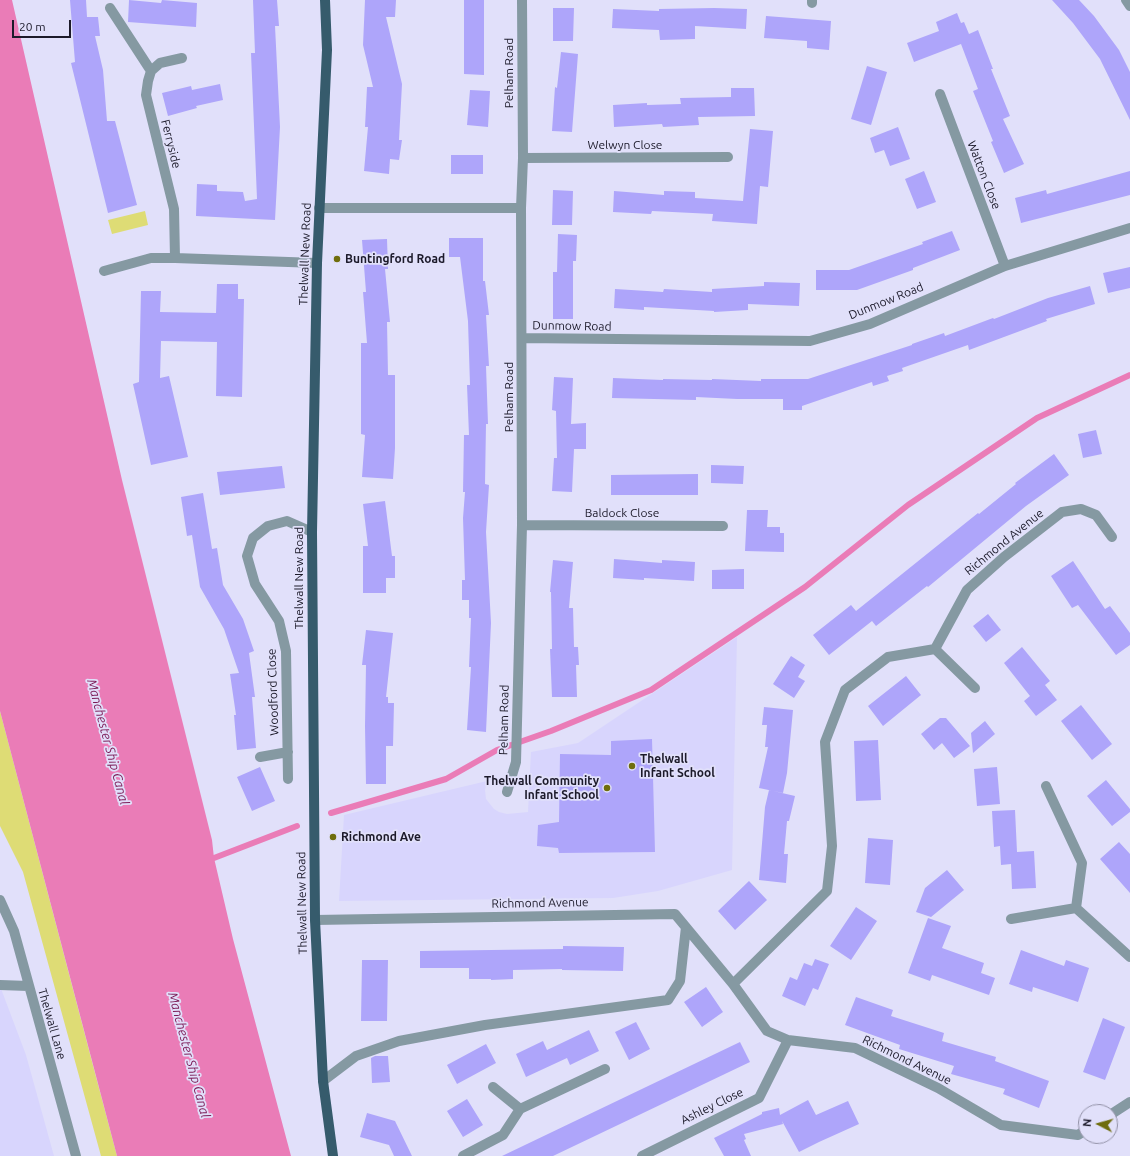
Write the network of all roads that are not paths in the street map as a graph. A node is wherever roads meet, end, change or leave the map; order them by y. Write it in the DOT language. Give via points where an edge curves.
graph roads {
  1 [pos="325,0"];
  2 [pos="522,0"];
  3 [pos="1126,0"];
  4 [pos="1130,6"];
  5 [pos="110,8"];
  6 [pos="182,58"];
  7 [pos="151,71"];
  8 [pos="940,94"];
  9 [pos="728,157"];
  10 [pos="523,158"];
  11 [pos="319,208"];
  12 [pos="521,208"];
  13 [pos="1130,228"];
  14 [pos="175,258"];
  15 [pos="317,263"];
  16 [pos="1004,266"];
  17 [pos="104,271"];
  18 [pos="522,338"];
  19 [pos="522,525"];
  20 [pos="723,526"];
  21 [pos="312,532"];
  22 [pos="1112,537"];
  23 [pos="935,649"];
  24 [pos="975,688"];
  25 [pos="288,752"];
  26 [pos="260,757"];
  27 [pos="288,779"];
  28 [pos="1046,786"];
  29 [pos="507,792"];
  30 [pos="0,900"];
  31 [pos="1076,908"];
  32 [pos="1011,919"];
  33 [pos="315,920"];
  34 [pos="686,927"];
  35 [pos="1130,957"];
  36 [pos="733,984"];
  37 [pos="0,985"];
  38 [pos="28,986"];
  39 [pos="788,1040"];
  40 [pos="605,1069"];
  41 [pos="323,1081"];
  42 [pos="493,1087"];
  43 [pos="1130,1102"];
  44 [pos="520,1109"];
  45 [pos="1118,1110"];
  46 [pos="1078,1135"];
  47 [pos="76,1156"];
  48 [pos="333,1156"];
  49 [pos="463,1156"];
  50 [pos="642,1156"];
  1 -- 11 [label="main road, Thelwall New Road" via="327,50"];
  2 -- 10 [label="street, Pelham Road"];
  3 -- 4 [label="street"];
  5 -- 7 [label="street"];
  6 -- 7 [label="street" via="160,63"];
  7 -- 14 [label="street, Ferryside" via="146,95 174,209"];
  8 -- 16 [label="street, Watton Close"];
  9 -- 10 [label="street, Welwyn Close"];
  10 -- 12 [label="street, Pelham Road"];
  11 -- 12 [label="street"];
  11 -- 15 [label="main road, Thelwall New Road"];
  12 -- 18 [label="street, Pelham Road"];
  13 -- 16 [label="street, Dunmow Road"];
  14 -- 15 [label="street"];
  14 -- 17 [label="street" via="151,258"];
  15 -- 21 [label="main road, Thelwall New Road"];
  16 -- 18 [label="street, Dunmow Road" via="870,324 810,341"];
  18 -- 19 [label="street, Pelham Road"];
  19 -- 20 [label="street, Baldock Close"];
  19 -- 29 [label="street, Pelham Road" via="516,762"];
  21 -- 25 [label="street, Woodford Close" via="287,521 268,526 253,538 247,556 255,584 279,621 286,651"];
  21 -- 33 [label="main road, Thelwall New Road"];
  22 -- 23 [label="street, Richmond Avenue" via="1096,516 1080,509 1062,512 1004,557 967,590"];
  23 -- 24 [label="street"];
  23 -- 36 [label="street" via="888,657 845,690 825,742 832,846 827,891"];
  25 -- 26 [label="street, Woodford Close"];
  25 -- 27 [label="street, Woodford Close"];
  28 -- 31 [label="street" via="1082,863"];
  30 -- 38 [label="street, Thelwall Lane" via="14,932"];
  31 -- 32 [label="street"];
  31 -- 35 [label="street"];
  33 -- 34 [label="street, Richmond Avenue" via="675,914"];
  33 -- 41 [label="main road, Thelwall New Road"];
  34 -- 36 [label="street, Richmond Avenue"];
  34 -- 41 [label="street" via="680,981 668,1000 485,1025 399,1041 356,1056"];
  36 -- 39 [label="street, Richmond Avenue" via="767,1031"];
  37 -- 38 [label="street"];
  38 -- 47 [label="street, Thelwall Lane"];
  39 -- 46 [label="street, Richmond Avenue" via="855,1048 938,1088 1001,1125"];
  39 -- 50 [label="street, Ashley Close" via="759,1098"];
  40 -- 44 [label="street"];
  41 -- 48 [label="main road, Thelwall New Road"];
  42 -- 44 [label="street"];
  43 -- 45 [label="street"];
  44 -- 49 [label="street" via="503,1135"];
}
